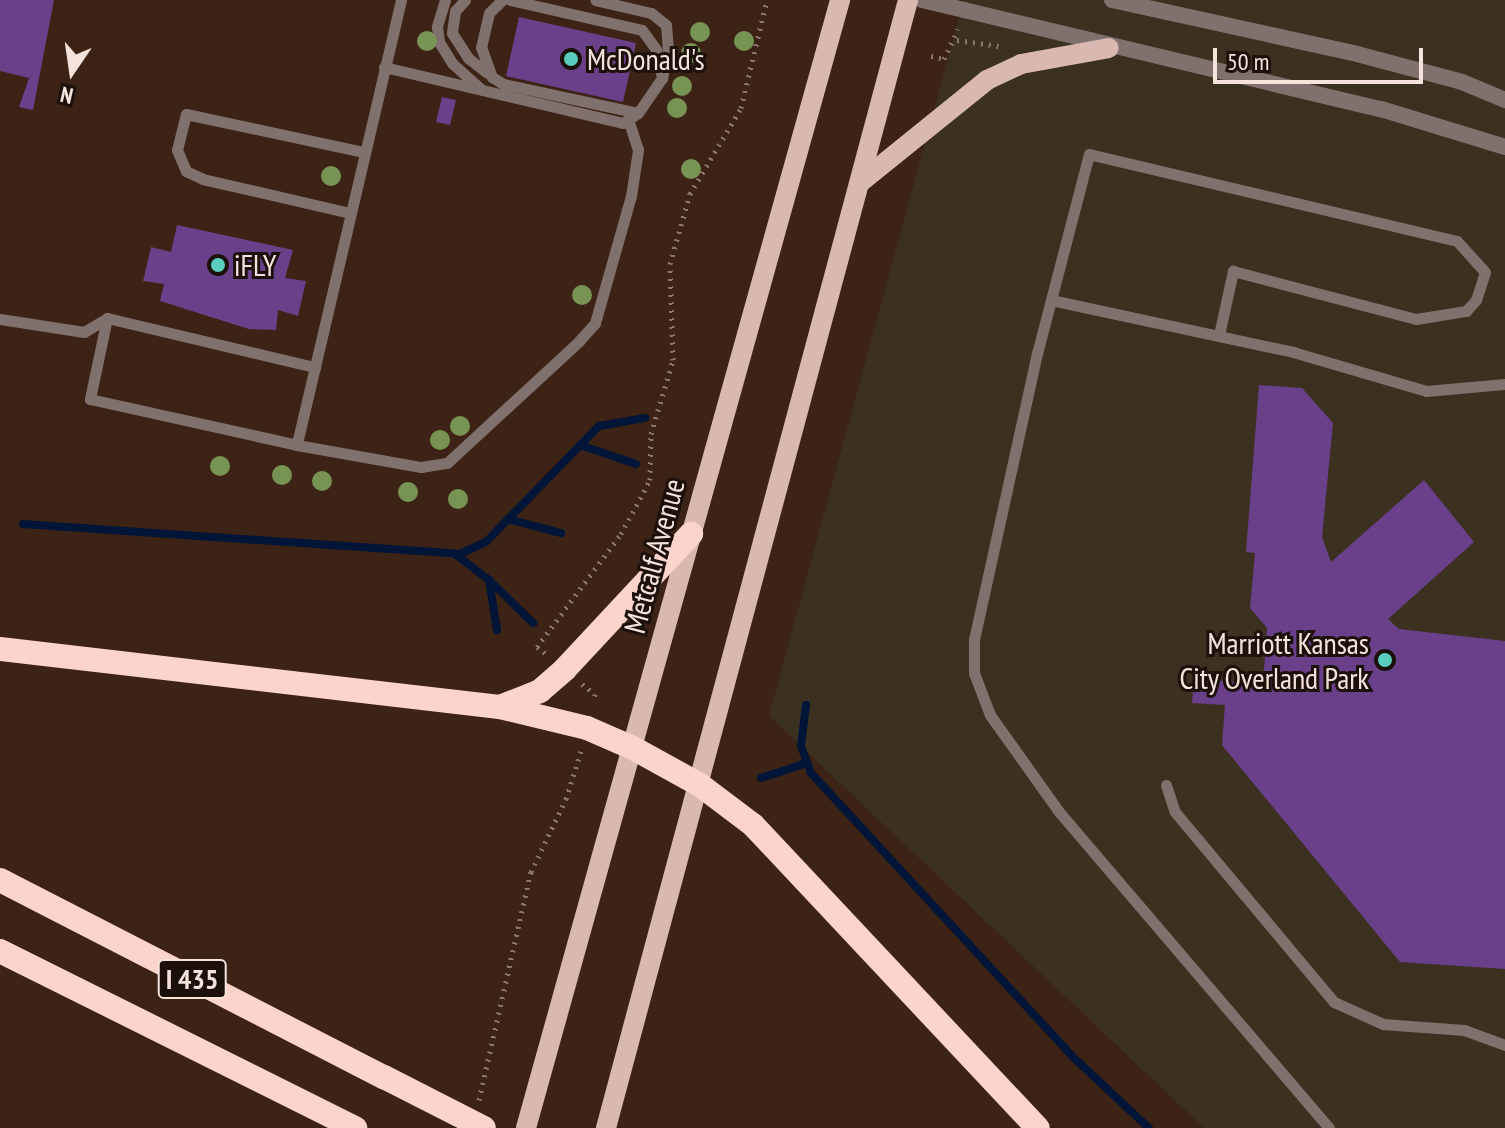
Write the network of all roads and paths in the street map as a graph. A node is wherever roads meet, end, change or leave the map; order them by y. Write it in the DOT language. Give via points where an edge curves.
graph roads {
  1 [pos="401,0"];
  2 [pos="445,0"];
  3 [pos="465,0"];
  4 [pos="502,0"];
  5 [pos="510,0"];
  6 [pos="595,0"];
  7 [pos="840,0"];
  8 [pos="908,0"];
  9 [pos="922,0"];
  10 [pos="1112,0"];
  11 [pos="766,4"];
  12 [pos="958,24"];
  13 [pos="957,40"];
  14 [pos="1014,44"];
  15 [pos="1109,48"];
  16 [pos="931,56"];
  17 [pos="384,67"];
  18 [pos="490,75"];
  19 [pos="662,78"];
  20 [pos="485,92"];
  21 [pos="1505,100"];
  22 [pos="633,116"];
  23 [pos="1505,147"];
  24 [pos="364,152"];
  25 [pos="862,181"];
  26 [pos="350,213"];
  27 [pos="1051,300"];
  28 [pos="107,318"];
  29 [pos="0,319"];
  30 [pos="1219,335"];
  31 [pos="315,367"];
  32 [pos="1505,384"];
  33 [pos="297,445"];
  34 [pos="691,534"];
  35 [pos="0,649"];
  36 [pos="545,654"];
  37 [pos="578,680"];
  38 [pos="594,701"];
  39 [pos="500,707"];
  40 [pos="582,748"];
  41 [pos="633,748"];
  42 [pos="700,785"];
  43 [pos="1166,785"];
  44 [pos="0,880"];
  45 [pos="0,951"];
  46 [pos="1505,1045"];
  47 [pos="479,1121"];
  48 [pos="355,1128"];
  49 [pos="526,1128"];
  50 [pos="606,1128"];
  51 [pos="1038,1128"];
  52 [pos="1329,1128"];
  1 -- 17 [label="lane"];
  2 -- 20 [label="lane" via="437,27 439,42 453,64"];
  3 -- 18 [label="lane" via="455,11 452,33 468,58"];
  4 -- 18 [label="lane" via="489,13 481,47"];
  5 -- 19 [label="lane" via="642,30 656,49"];
  6 -- 19 [label="lane" via="651,13 666,25 668,52"];
  7 -- 34 [label="main road, Metcalf Avenue"];
  8 -- 25 [label="main road"];
  9 -- 15 [label="street" via="1059,29"];
  10 -- 21 [label="street" via="1357,54 1462,82"];
  11 -- 36 [label="path" via="741,108 690,194 670,264 673,360 651,434 650,480 621,534 537,647"];
  12 -- 13 [label="path"];
  13 -- 14 [label="path"];
  13 -- 16 [label="path" via="944,59"];
  15 -- 23 [label="street" via="1381,109"];
  15 -- 25 [label="main road" via="1021,64 987,80"];
  17 -- 20 [label="lane"];
  17 -- 24 [label="lane"];
  18 -- 22 [label="lane" via="503,84"];
  19 -- 22 [label="lane"];
  20 -- 22 [label="lane" via="606,122"];
  22 -- 33 [label="lane" via="638,150 631,196 595,323 579,341 447,463 421,467"];
  24 -- 26 [label="lane"];
  24 -- 26 [label="lane" via="186,114 177,150 186,171 203,179"];
  25 -- 42 [label="main road"];
  26 -- 31 [label="lane"];
  27 -- 30 [label="lane"];
  27 -- 30 [label="lane" via="1089,154 1457,241 1485,272 1476,300 1466,311 1416,319 1233,271"];
  27 -- 52 [label="lane" via="974,640 974,673 990,715 1060,813"];
  28 -- 29 [label="lane" via="84,332"];
  28 -- 31 [label="lane"];
  28 -- 33 [label="lane" via="90,399"];
  30 -- 32 [label="lane" via="1426,391"];
  31 -- 33 [label="lane"];
  34 -- 39 [label="highway" via="565,669 540,691"];
  34 -- 41 [label="main road, Metcalf Avenue"];
  35 -- 39 [label="highway"];
  37 -- 38 [label="path" via="595,694"];
  39 -- 41 [label="highway" via="587,728"];
  40 -- 47 [label="path" via="566,799 531,872"];
  41 -- 42 [label="highway"];
  41 -- 49 [label="main road, Metcalf Avenue"];
  42 -- 50 [label="main road"];
  42 -- 51 [label="highway" via="753,825"];
  43 -- 46 [label="lane" via="1175,812 1334,1002 1383,1024 1464,1030"];
  44 -- 47 [label="highway, I 435, bridge"];
  45 -- 48 [label="highway, I 435"];
}
